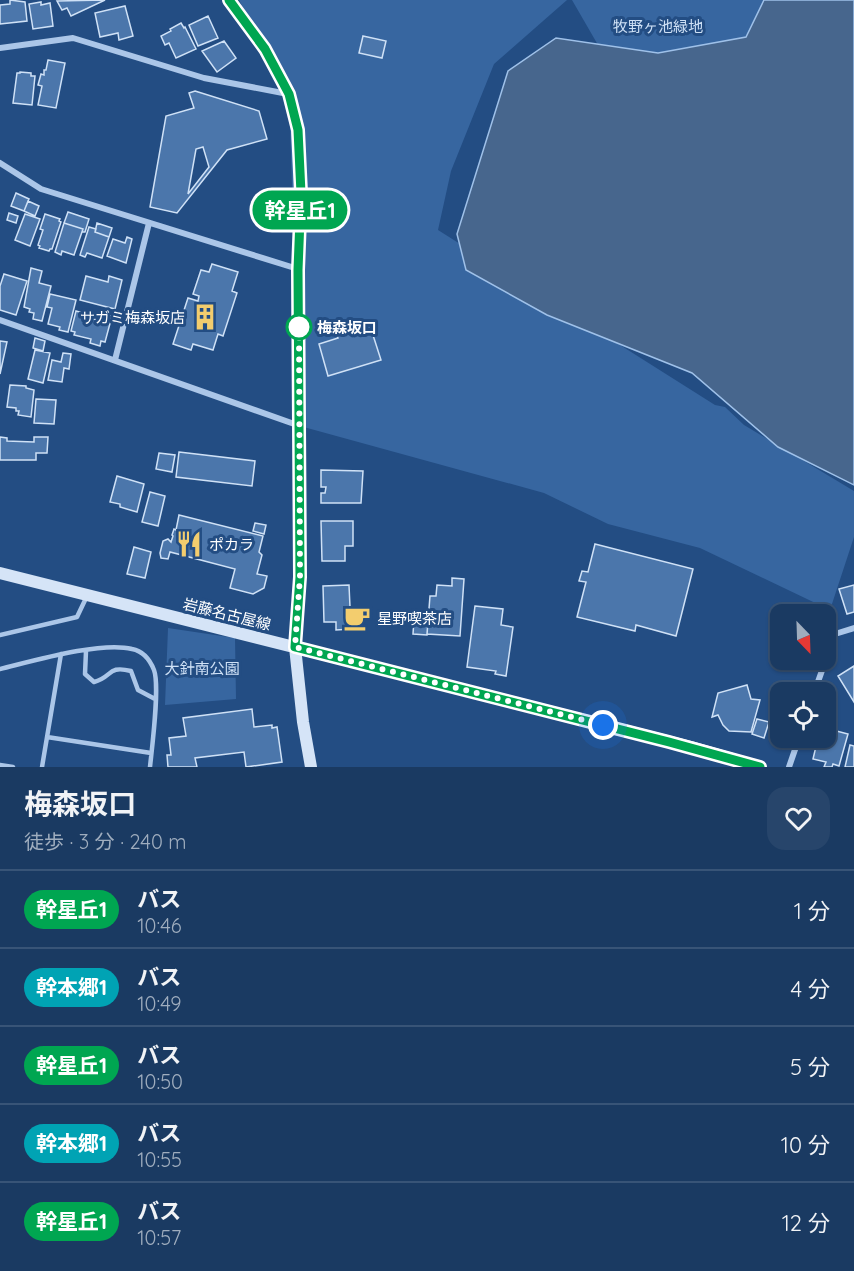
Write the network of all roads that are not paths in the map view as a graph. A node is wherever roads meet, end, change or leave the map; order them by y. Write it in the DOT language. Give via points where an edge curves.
graph roads {
  1 [pos="229,0"];
  2 [pos="0,48"];
  3 [pos="289,94"];
  4 [pos="0,163"];
  5 [pos="149,222"];
  6 [pos="298,270"];
  7 [pos="0,320"];
  8 [pos="115,360"];
  9 [pos="300,426"];
  10 [pos="0,573"];
  11 [pos="88,595"];
  12 [pos="854,628"];
  13 [pos="0,635"];
  14 [pos="295,647"];
  15 [pos="86,651"];
  16 [pos="61,654"];
  17 [pos="0,669"];
  18 [pos="818,682"];
  19 [pos="155,699"];
  20 [pos="47,737"];
  21 [pos="796,748"];
  22 [pos="152,753"];
  23 [pos="0,765"];
  24 [pos="13,767"];
  25 [pos="42,767"];
  26 [pos="150,767"];
  27 [pos="311,767"];
  28 [pos="760,767"];
  29 [pos="789,767"];
  1 -- 3 [label="main road" via="265,49"];
  2 -- 3 [label="street" via="73,38 204,78"];
  3 -- 6 [label="main road" via="298,130"];
  4 -- 5 [label="street" via="41,189"];
  5 -- 6 [label="street"];
  5 -- 8 [label="street"];
  6 -- 9 [label="main road"];
  7 -- 8 [label="street"];
  8 -- 9 [label="street"];
  9 -- 14 [label="main road" via="300,577"];
  10 -- 11 [label="main road, 岩藤名古屋線"];
  11 -- 13 [label="lane" via="77,617"];
  11 -- 14 [label="main road, 岩藤名古屋線"];
  12 -- 18 [label="street" via="835,634"];
  14 -- 27 [label="main road"];
  14 -- 28 [label="main road, 岩藤名古屋線"];
  15 -- 16 [label="lane"];
  15 -- 19 [label="lane" via="116,646 134,649 147,657 155,672"];
  15 -- 19 [label="lane" via="85,674 94,681 119,668 131,671 138,690"];
  16 -- 17 [label="lane"];
  16 -- 20 [label="lane"];
  19 -- 22 [label="lane"];
  20 -- 22 [label="lane"];
  20 -- 25 [label="lane"];
  21 -- 29 [label="street"];
  22 -- 26 [label="lane"];
  23 -- 24 [label="lane"];
}
